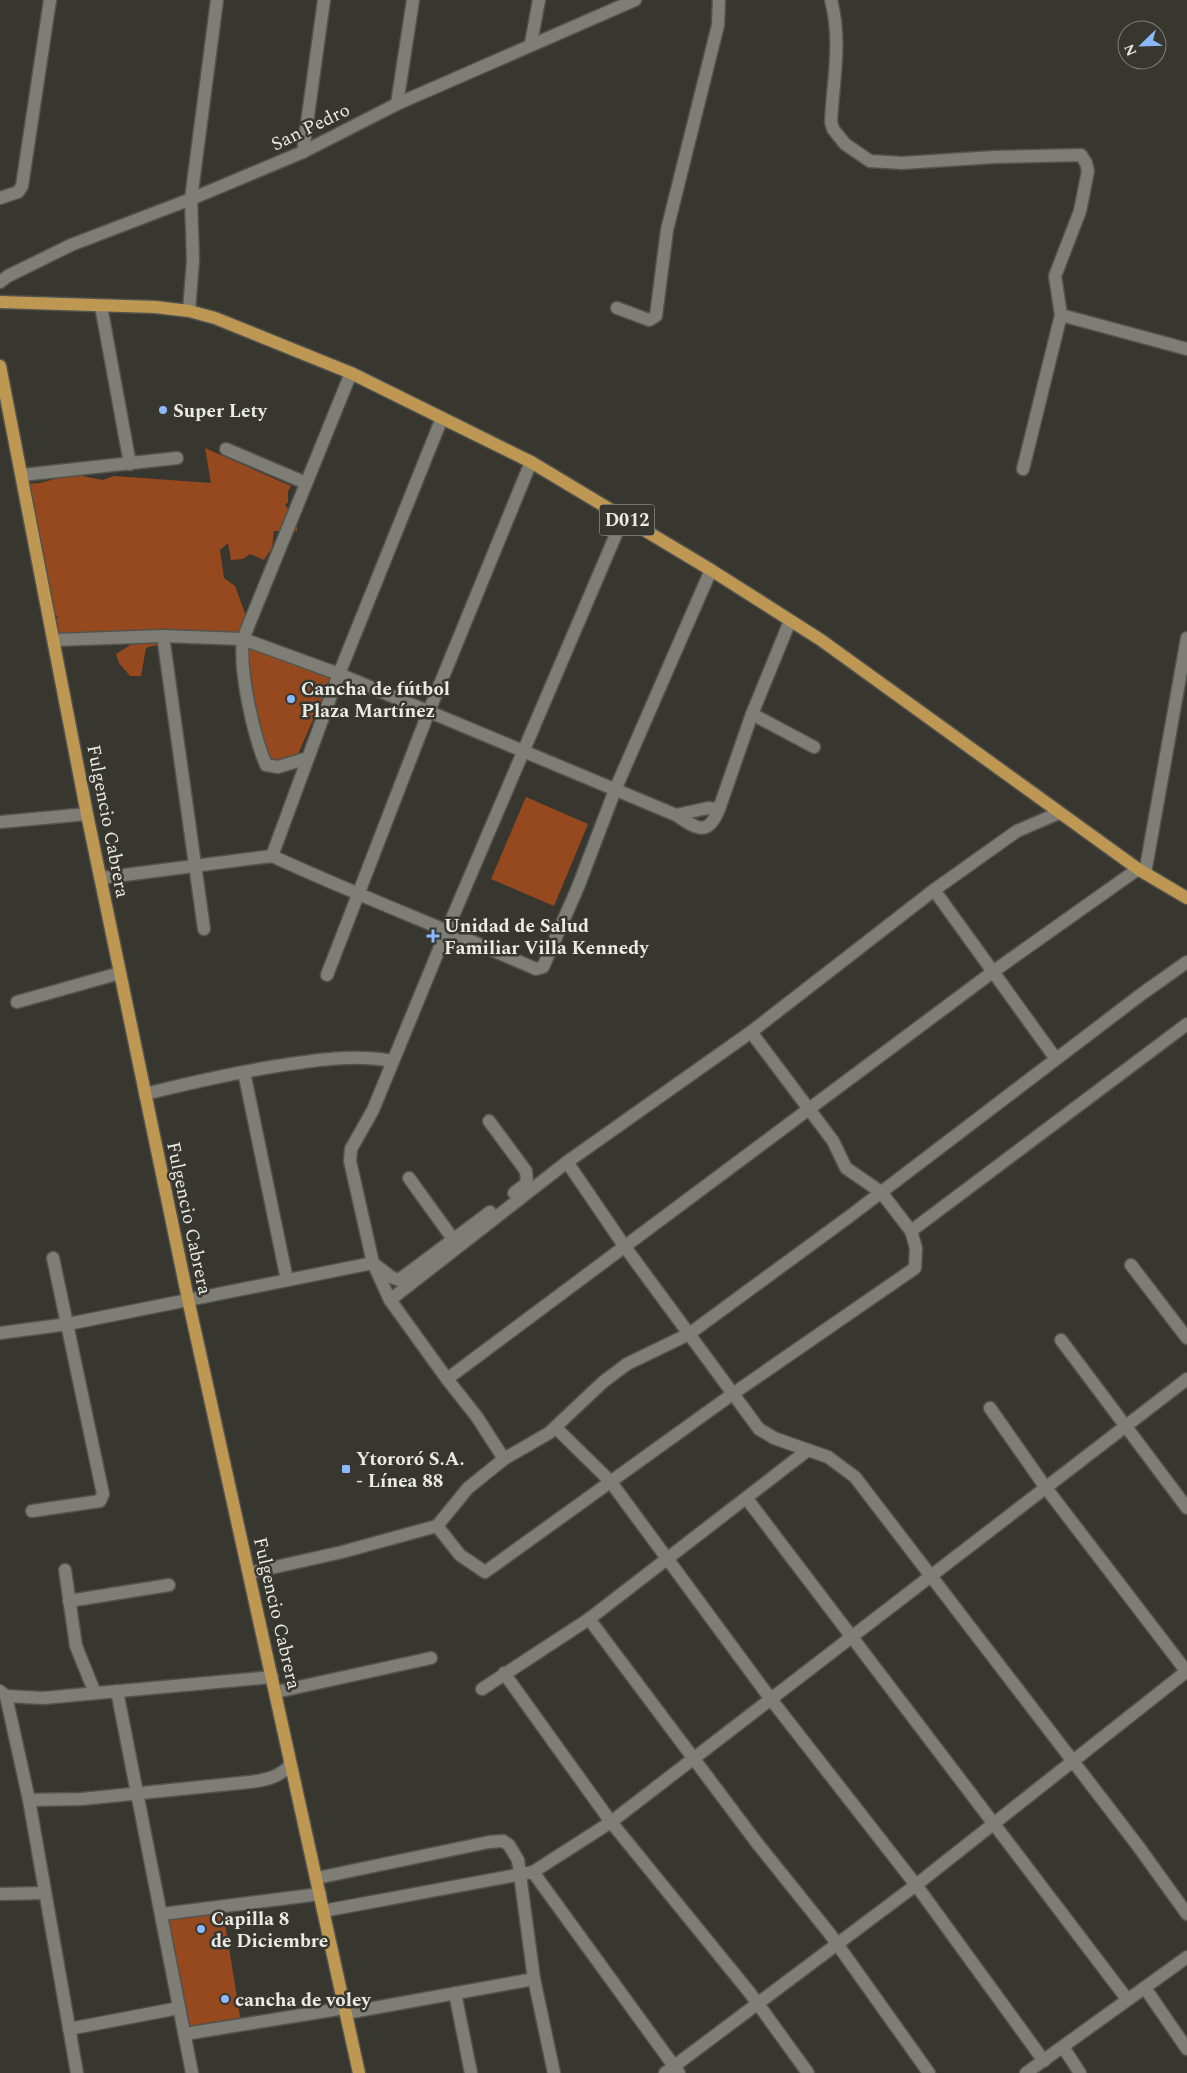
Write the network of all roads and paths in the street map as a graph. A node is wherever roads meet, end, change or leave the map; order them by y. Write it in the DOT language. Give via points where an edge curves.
graph roads {
  1 [pos="50,0"];
  2 [pos="217,0"];
  3 [pos="324,0"];
  4 [pos="412,0"];
  5 [pos="540,0"];
  6 [pos="635,0"];
  7 [pos="719,0"];
  8 [pos="831,0"];
  9 [pos="531,43"];
  10 [pos="398,104"];
  11 [pos="303,152"];
  12 [pos="0,198"];
  13 [pos="191,199"];
  14 [pos="0,282"];
  15 [pos="0,302"];
  16 [pos="101,306"];
  17 [pos="617,308"];
  18 [pos="189,311"];
  19 [pos="1062,315"];
  20 [pos="1187,349"];
  21 [pos="0,366"];
  22 [pos="351,373"];
  23 [pos="442,418"];
  24 [pos="226,449"];
  25 [pos="177,458"];
  26 [pos="531,462"];
  27 [pos="130,464"];
  28 [pos="1023,469"];
  29 [pos="22,475"];
  30 [pos="306,483"];
  31 [pos="623,518"];
  32 [pos="711,570"];
  33 [pos="790,621"];
  34 [pos="163,636"];
  35 [pos="1187,638"];
  36 [pos="243,639"];
  37 [pos="55,640"];
  38 [pos="339,674"];
  39 [pos="429,711"];
  40 [pos="752,714"];
  41 [pos="814,747"];
  42 [pos="523,751"];
  43 [pos="308,758"];
  44 [pos="614,790"];
  45 [pos="719,809"];
  46 [pos="1059,813"];
  47 [pos="88,814"];
  48 [pos="676,815"];
  49 [pos="0,822"];
  50 [pos="272,856"];
  51 [pos="195,864"];
  52 [pos="1141,871"];
  53 [pos="101,878"];
  54 [pos="934,890"];
  55 [pos="356,895"];
  56 [pos="1187,898"];
  57 [pos="204,929"];
  58 [pos="447,930"];
  59 [pos="1187,962"];
  60 [pos="994,971"];
  61 [pos="120,974"];
  62 [pos="327,975"];
  63 [pos="17,1002"];
  64 [pos="1187,1024"];
  65 [pos="751,1032"];
  66 [pos="1056,1059"];
  67 [pos="392,1061"];
  68 [pos="244,1072"];
  69 [pos="145,1094"];
  70 [pos="808,1108"];
  71 [pos="489,1121"];
  72 [pos="567,1162"];
  73 [pos="409,1178"];
  74 [pos="881,1192"];
  75 [pos="911,1231"];
  76 [pos="452,1239"];
  77 [pos="625,1247"];
  78 [pos="53,1258"];
  79 [pos="373,1263"];
  80 [pos="1131,1265"];
  81 [pos="287,1280"];
  82 [pos="188,1299"];
  83 [pos="390,1300"];
  84 [pos="68,1324"];
  85 [pos="0,1333"];
  86 [pos="689,1334"];
  87 [pos="1187,1338"];
  88 [pos="1061,1340"];
  89 [pos="447,1379"];
  90 [pos="1187,1379"];
  91 [pos="734,1393"];
  92 [pos="990,1408"];
  93 [pos="1125,1426"];
  94 [pos="556,1428"];
  95 [pos="808,1450"];
  96 [pos="504,1459"];
  97 [pos="610,1481"];
  98 [pos="1046,1488"];
  99 [pos="747,1500"];
  100 [pos="1187,1508"];
  101 [pos="32,1511"];
  102 [pos="437,1526"];
  103 [pos="666,1559"];
  104 [pos="65,1570"];
  105 [pos="249,1572"];
  106 [pos="932,1575"];
  107 [pos="169,1585"];
  108 [pos="69,1601"];
  109 [pos="588,1618"];
  110 [pos="852,1636"];
  111 [pos="431,1658"];
  112 [pos="1187,1671"];
  113 [pos="504,1673"];
  114 [pos="272,1676"];
  115 [pos="482,1689"];
  116 [pos="117,1691"];
  117 [pos="276,1692"];
  118 [pos="94,1693"];
  119 [pos="3,1694"];
  120 [pos="770,1698"];
  121 [pos="693,1758"];
  122 [pos="1073,1760"];
  123 [pos="290,1765"];
  124 [pos="138,1794"];
  125 [pos="29,1800"];
  126 [pos="611,1822"];
  127 [pos="995,1823"];
  128 [pos="533,1872"];
  129 [pos="520,1875"];
  130 [pos="317,1878"];
  131 [pos="916,1885"];
  132 [pos="44,1893"];
  133 [pos="0,1894"];
  134 [pos="320,1894"];
  135 [pos="323,1911"];
  136 [pos="162,1914"];
  137 [pos="1187,1914"];
  138 [pos="837,1944"];
  139 [pos="1187,1958"];
  140 [pos="534,1979"];
  141 [pos="1145,1988"];
  142 [pos="455,1993"];
  143 [pos="1127,1999"];
  144 [pos="758,2004"];
  145 [pos="179,2008"];
  146 [pos="346,2010"];
  147 [pos="69,2029"];
  148 [pos="185,2034"];
  149 [pos="1063,2047"];
  150 [pos="1187,2049"];
  151 [pos="1044,2060"];
  152 [pos="673,2071"];
  153 [pos="77,2073"];
  154 [pos="192,2073"];
  155 [pos="359,2073"];
  156 [pos="471,2073"];
  157 [pos="553,2073"];
  158 [pos="808,2073"];
  159 [pos="929,2073"];
  160 [pos="1026,2073"];
  161 [pos="1080,2073"];
  1 -- 12 [label="street" via="22,186 18,192"];
  2 -- 13 [label="street"];
  3 -- 11 [label="street"];
  4 -- 10 [label="street"];
  5 -- 9 [label="street"];
  6 -- 9 [label="street, San Pedro"];
  7 -- 17 [label="street" via="718,24 667,230 656,316 649,320"];
  8 -- 19 [label="street" via="837,52 831,122 833,129 856,153 870,162 1049,155 1081,155 1084,159 1088,171 1080,211 1054,282"];
  9 -- 10 [label="street, San Pedro"];
  10 -- 11 [label="street, San Pedro"];
  11 -- 13 [label="street, San Pedro"];
  13 -- 14 [label="street, San Pedro" via="71,244"];
  13 -- 18 [label="street" via="193,260"];
  15 -- 16 [label="main road, D012"];
  16 -- 18 [label="main road, D012"];
  16 -- 27 [label="street"];
  18 -- 22 [label="main road, D012" via="243,327"];
  19 -- 20 [label="street"];
  19 -- 28 [label="street"];
  21 -- 29 [label="main road, Fulgencio Cabrera"];
  22 -- 23 [label="main road, D012"];
  22 -- 30 [label="street"];
  23 -- 26 [label="main road, D012"];
  23 -- 38 [label="street"];
  24 -- 30 [label="street"];
  25 -- 27 [label="street"];
  26 -- 31 [label="main road, D012"];
  26 -- 39 [label="street"];
  27 -- 29 [label="street"];
  29 -- 37 [label="main road, Fulgencio Cabrera"];
  30 -- 36 [label="street"];
  31 -- 32 [label="main road, D012"];
  31 -- 42 [label="street"];
  32 -- 33 [label="main road, D012"];
  32 -- 44 [label="street"];
  33 -- 40 [label="street"];
  33 -- 46 [label="main road, D012" via="821,640"];
  34 -- 36 [label="street"];
  34 -- 37 [label="street"];
  34 -- 51 [label="street"];
  35 -- 52 [label="street"];
  36 -- 38 [label="street"];
  36 -- 43 [label="street" via="244,678 266,765 278,767"];
  37 -- 47 [label="main road, Fulgencio Cabrera"];
  38 -- 39 [label="street"];
  38 -- 43 [label="street"];
  39 -- 42 [label="street"];
  39 -- 55 [label="street"];
  40 -- 41 [label="street"];
  40 -- 45 [label="street"];
  42 -- 44 [label="street"];
  42 -- 58 [label="street"];
  43 -- 50 [label="street"];
  44 -- 48 [label="street"];
  44 -- 58 [label="street" via="578,887 543,967 536,969"];
  45 -- 48 [label="street" via="708,808"];
  45 -- 48 [label="street" via="714,820 703,828 695,828"];
  46 -- 52 [label="main road, D012"];
  46 -- 54 [label="street" via="1017,831"];
  47 -- 49 [label="street"];
  47 -- 53 [label="main road, Fulgencio Cabrera"];
  50 -- 51 [label="street"];
  50 -- 55 [label="street"];
  51 -- 53 [label="street"];
  51 -- 57 [label="street"];
  52 -- 56 [label="main road, D012"];
  52 -- 60 [label="street"];
  53 -- 61 [label="main road, Fulgencio Cabrera"];
  54 -- 60 [label="street"];
  54 -- 65 [label="street"];
  55 -- 58 [label="street"];
  55 -- 62 [label="street"];
  58 -- 67 [label="street"];
  59 -- 66 [label="street"];
  60 -- 66 [label="street"];
  60 -- 70 [label="street"];
  61 -- 63 [label="street"];
  61 -- 69 [label="main road, Fulgencio Cabrera"];
  64 -- 75 [label="street"];
  65 -- 70 [label="street"];
  65 -- 72 [label="street"];
  66 -- 74 [label="street"];
  67 -- 68 [label="street" via="371,1057 328,1058"];
  67 -- 79 [label="street" via="373,1110 350,1155"];
  68 -- 69 [label="street"];
  68 -- 81 [label="street"];
  69 -- 82 [label="main road, Fulgencio Cabrera"];
  70 -- 74 [label="street" via="833,1141 846,1168"];
  70 -- 77 [label="street"];
  71 -- 76 [label="street" via="522,1164 528,1181"];
  72 -- 77 [label="street"];
  72 -- 83 [label="street"];
  73 -- 76 [label="street"];
  74 -- 75 [label="street"];
  74 -- 86 [label="street"];
  75 -- 91 [label="street" via="916,1248 916,1268"];
  76 -- 79 [label="street" via="401,1279 391,1277"];
  77 -- 86 [label="street"];
  77 -- 89 [label="street"];
  78 -- 84 [label="street"];
  79 -- 81 [label="street"];
  79 -- 83 [label="street"];
  80 -- 87 [label="street"];
  81 -- 82 [label="street"];
  82 -- 84 [label="street"];
  82 -- 105 [label="main road, Fulgencio Cabrera"];
  83 -- 89 [label="street"];
  84 -- 85 [label="street"];
  84 -- 101 [label="street" via="102,1498 100,1501"];
  86 -- 91 [label="street"];
  86 -- 94 [label="street" via="627,1364 603,1382"];
  88 -- 93 [label="street"];
  89 -- 96 [label="street"];
  90 -- 93 [label="street"];
  91 -- 95 [label="street" via="759,1429"];
  91 -- 97 [label="street"];
  92 -- 98 [label="street"];
  93 -- 98 [label="street"];
  93 -- 100 [label="street"];
  94 -- 96 [label="street"];
  94 -- 97 [label="street"];
  95 -- 99 [label="street"];
  95 -- 106 [label="street" via="828,1457 856,1477"];
  96 -- 102 [label="street" via="468,1488"];
  97 -- 102 [label="street" via="485,1572 460,1555"];
  97 -- 103 [label="street"];
  98 -- 106 [label="street"];
  98 -- 112 [label="street"];
  99 -- 103 [label="street"];
  99 -- 110 [label="street"];
  102 -- 105 [label="street" via="342,1552"];
  103 -- 109 [label="street"];
  103 -- 120 [label="street"];
  104 -- 108 [label="street"];
  105 -- 114 [label="main road, Fulgencio Cabrera"];
  106 -- 110 [label="street"];
  106 -- 122 [label="street"];
  107 -- 108 [label="street"];
  108 -- 118 [label="street" via="76,1646"];
  109 -- 113 [label="street"];
  109 -- 121 [label="street"];
  110 -- 120 [label="street"];
  110 -- 127 [label="street"];
  111 -- 117 [label="street"];
  112 -- 122 [label="street"];
  113 -- 115 [label="street"];
  113 -- 126 [label="street"];
  114 -- 116 [label="street"];
  114 -- 117 [label="main road, Fulgencio Cabrera"];
  116 -- 118 [label="street"];
  116 -- 124 [label="street"];
  117 -- 123 [label="main road, Fulgencio Cabrera"];
  118 -- 119 [label="street" via="43,1698"];
  119 -- 125 [label="street"];
  120 -- 121 [label="street"];
  120 -- 131 [label="street"];
  121 -- 126 [label="street"];
  121 -- 138 [label="street"];
  122 -- 127 [label="street"];
  122 -- 137 [label="street"];
  123 -- 124 [label="street" via="268,1779"];
  123 -- 130 [label="main road, Fulgencio Cabrera"];
  124 -- 125 [label="street"];
  124 -- 136 [label="street"];
  125 -- 132 [label="street"];
  126 -- 128 [label="street"];
  126 -- 144 [label="street"];
  127 -- 131 [label="street"];
  127 -- 143 [label="street"];
  128 -- 129 [label="street"];
  128 -- 152 [label="street"];
  129 -- 130 [label="street" via="518,1860 509,1845 497,1841"];
  129 -- 135 [label="street"];
  129 -- 140 [label="street"];
  130 -- 134 [label="main road, Fulgencio Cabrera"];
  131 -- 138 [label="street"];
  131 -- 151 [label="street"];
  132 -- 133 [label="street"];
  132 -- 147 [label="street"];
  134 -- 135 [label="main road, Fulgencio Cabrera"];
  134 -- 136 [label="street"];
  135 -- 146 [label="main road, Fulgencio Cabrera"];
  136 -- 145 [label="street"];
  138 -- 144 [label="street"];
  138 -- 159 [label="street"];
  139 -- 141 [label="street"];
  140 -- 142 [label="street"];
  140 -- 157 [label="street"];
  141 -- 143 [label="street"];
  141 -- 150 [label="street"];
  142 -- 146 [label="street"];
  142 -- 156 [label="street"];
  143 -- 149 [label="street"];
  144 -- 152 [label="street"];
  144 -- 158 [label="street"];
  145 -- 147 [label="street"];
  145 -- 148 [label="street"];
  146 -- 148 [label="street"];
  146 -- 155 [label="main road, Fulgencio Cabrera"];
  147 -- 153 [label="street"];
  148 -- 154 [label="street"];
  149 -- 151 [label="street"];
  149 -- 161 [label="street"];
  151 -- 160 [label="street"];
}
